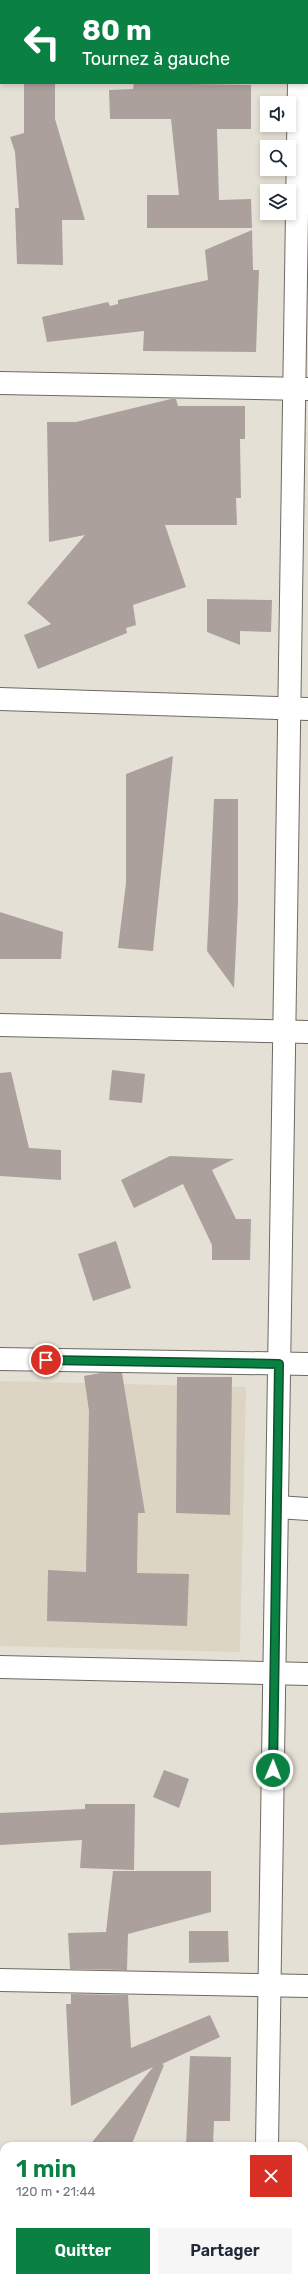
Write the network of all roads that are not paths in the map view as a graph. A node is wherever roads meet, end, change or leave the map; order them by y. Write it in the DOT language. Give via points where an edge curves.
graph roads {
  1 [pos="299,84"];
  2 [pos="0,383"];
  3 [pos="301,389"];
  4 [pos="0,699"];
  5 [pos="299,709"];
  6 [pos="0,1025"];
  7 [pos="284,1031"];
  8 [pos="308,1032"];
  9 [pos="0,1359"];
  10 [pos="279,1364"];
  11 [pos="308,1364"];
  12 [pos="277,1507"];
  13 [pos="308,1509"];
  14 [pos="0,1667"];
  15 [pos="274,1673"];
  16 [pos="308,1674"];
  17 [pos="0,1980"];
  18 [pos="270,1985"];
  19 [pos="308,1986"];
  20 [pos="267,2142"];
  1 -- 3 [label="street"];
  2 -- 3 [label="street"];
  3 -- 5 [label="street"];
  4 -- 5 [label="street"];
  5 -- 7 [label="street"];
  6 -- 7 [label="street"];
  7 -- 8 [label="street"];
  7 -- 10 [label="street"];
  9 -- 10 [label="street"];
  10 -- 11 [label="street"];
  10 -- 12 [label="street"];
  12 -- 13 [label="street"];
  12 -- 15 [label="street"];
  14 -- 15 [label="street"];
  15 -- 16 [label="street"];
  15 -- 18 [label="street"];
  17 -- 18 [label="street"];
  18 -- 19 [label="street"];
  18 -- 20 [label="street"];
}
